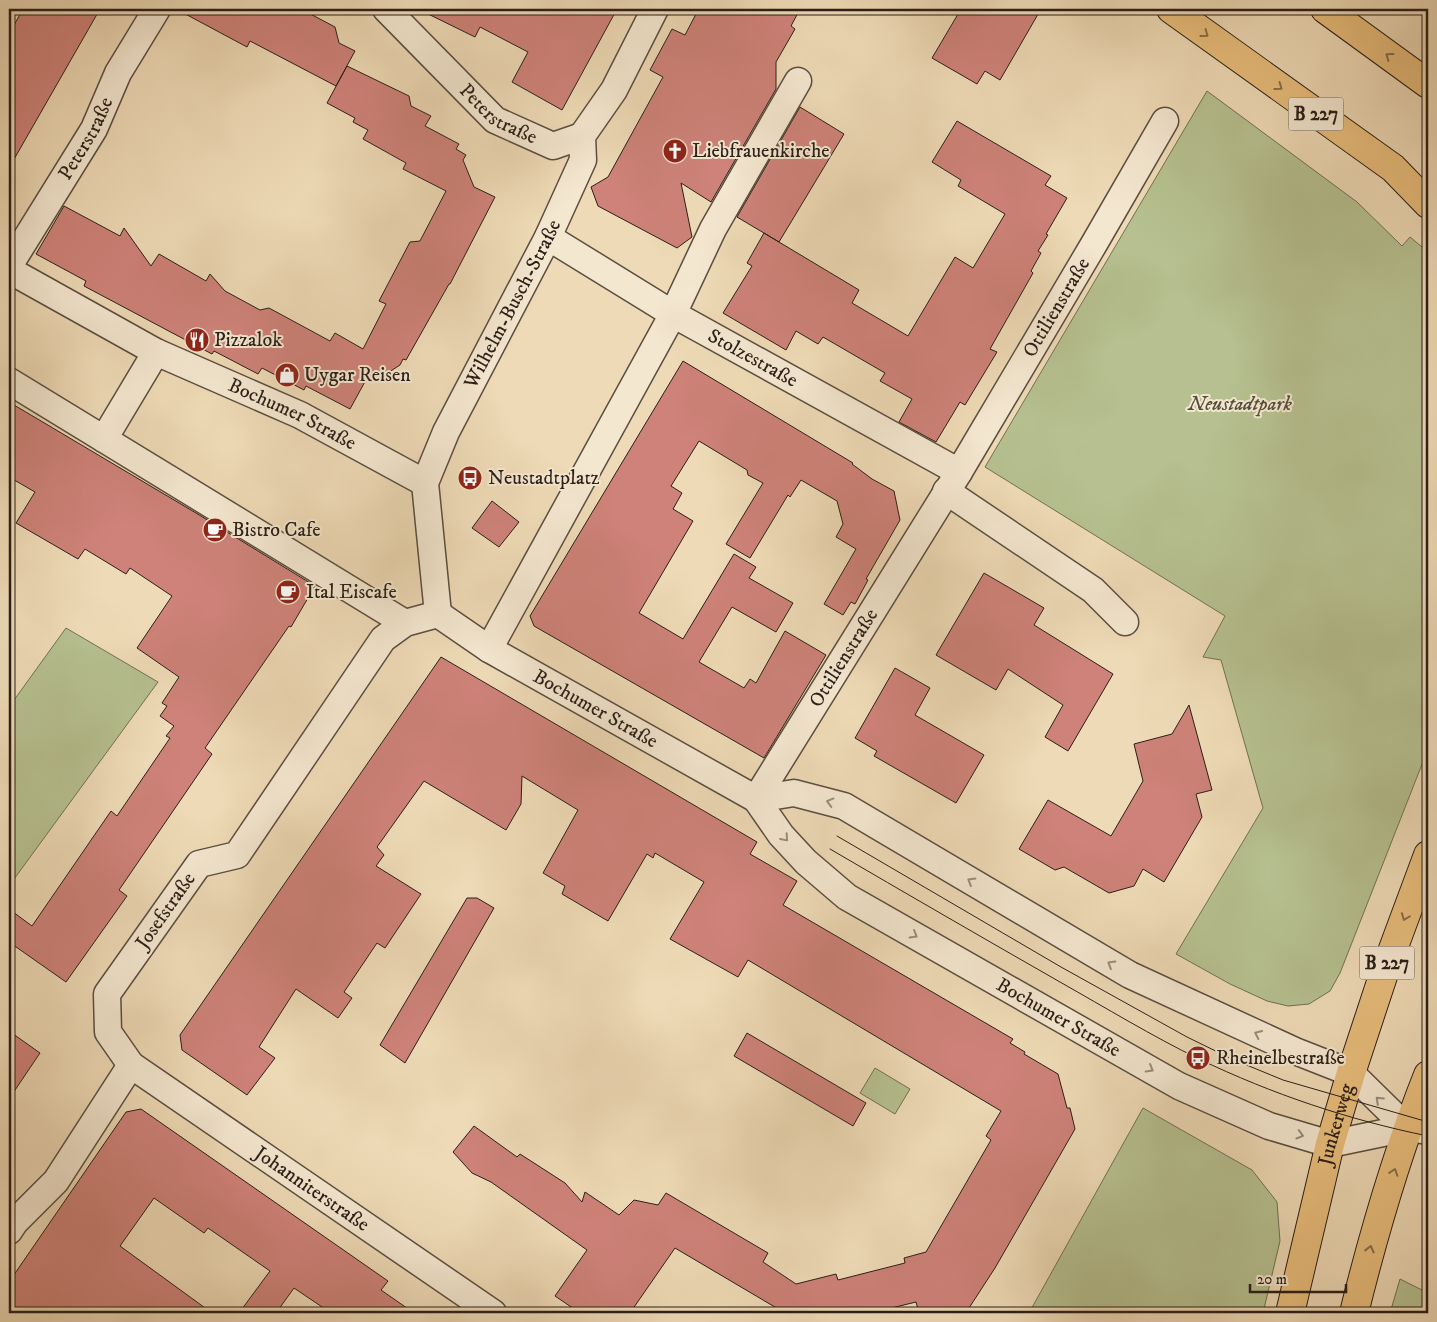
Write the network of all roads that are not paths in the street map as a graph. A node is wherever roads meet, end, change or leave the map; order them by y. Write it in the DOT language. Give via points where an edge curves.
graph roads {
  1 [pos="157,9"];
  2 [pos="386,9"];
  3 [pos="656,9"];
  4 [pos="1171,9"];
  5 [pos="1325,9"];
  6 [pos="798,82"];
  7 [pos="1428,84"];
  8 [pos="1165,121"];
  9 [pos="582,136"];
  10 [pos="1393,168"];
  11 [pos="1428,184"];
  12 [pos="1428,204"];
  13 [pos="548,237"];
  14 [pos="9,266"];
  15 [pos="9,270"];
  16 [pos="673,314"];
  17 [pos="156,352"];
  18 [pos="9,381"];
  19 [pos="104,439"];
  20 [pos="952,482"];
  21 [pos="425,483"];
  22 [pos="438,614"];
  23 [pos="1125,622"];
  24 [pos="405,624"];
  25 [pos="489,649"];
  26 [pos="756,799"];
  27 [pos="1428,856"];
  28 [pos="131,1065"];
  29 [pos="1351,1073"];
  30 [pos="1428,1075"];
  31 [pos="1418,1129"];
  32 [pos="1330,1144"];
  33 [pos="9,1231"];
  34 [pos="493,1313"];
  35 [pos="1290,1313"];
  36 [pos="1354,1313"];
  1 -- 14 [label="street, Peterstraße" via="118,73 94,128"];
  2 -- 9 [label="street, Peterstraße" via="495,120 553,146"];
  3 -- 9 [label="street" via="614,90"];
  4 -- 10 [label="main road, B 227, one-way"];
  7 -- 5 [label="main road, one-way"];
  6 -- 16 [label="street" via="713,229"];
  8 -- 20 [label="street, Ottilienstraße"];
  9 -- 13 [label="street, Wilhelm-Busch-Straße" via="583,160"];
  10 -- 11 [label="main road"];
  10 -- 12 [label="main road, B 227"];
  13 -- 16 [label="street, Stolzestraße"];
  13 -- 21 [label="street, Wilhelm-Busch-Straße" via="446,432"];
  15 -- 17 [label="street, Bochumer Straße"];
  16 -- 20 [label="street, Stolzestraße"];
  16 -- 25 [label="street"];
  17 -- 19 [label="street"];
  17 -- 21 [label="street, Bochumer Straße" via="300,415"];
  18 -- 19 [label="street"];
  19 -- 24 [label="street"];
  20 -- 23 [label="street" via="1093,590"];
  20 -- 26 [label="street, Ottilienstraße"];
  21 -- 22 [label="street, Wilhelm-Busch-Straße"];
  22 -- 24 [label="street, Josefstraße"];
  22 -- 25 [label="street, Bochumer Straße"];
  24 -- 28 [label="street, Josefstraße" via="383,639 237,855 199,864 108,994 108,1032"];
  25 -- 26 [label="street, Bochumer Straße"];
  29 -- 26 [label="street, one-way" via="1294,1051 1130,975 844,806 794,793"];
  26 -- 32 [label="street, Bochumer Straße, one-way" via="781,835 806,862 847,897 1178,1086 1269,1126"];
  27 -- 29 [label="main road, Junkerweg / B 227, one-way"];
  28 -- 33 [label="street" via="56,1181"];
  28 -- 34 [label="street, Johanniterstraße"];
  31 -- 29 [label="street, one-way"];
  29 -- 32 [label="main road, Junkerweg / B 227"];
  30 -- 31 [label="main road"];
  31 -- 32 [label="street, Bochumer Straße"];
  36 -- 31 [label="main road, one-way" via="1373,1235"];
  32 -- 35 [label="main road, Junkerweg / B 227"];
}
